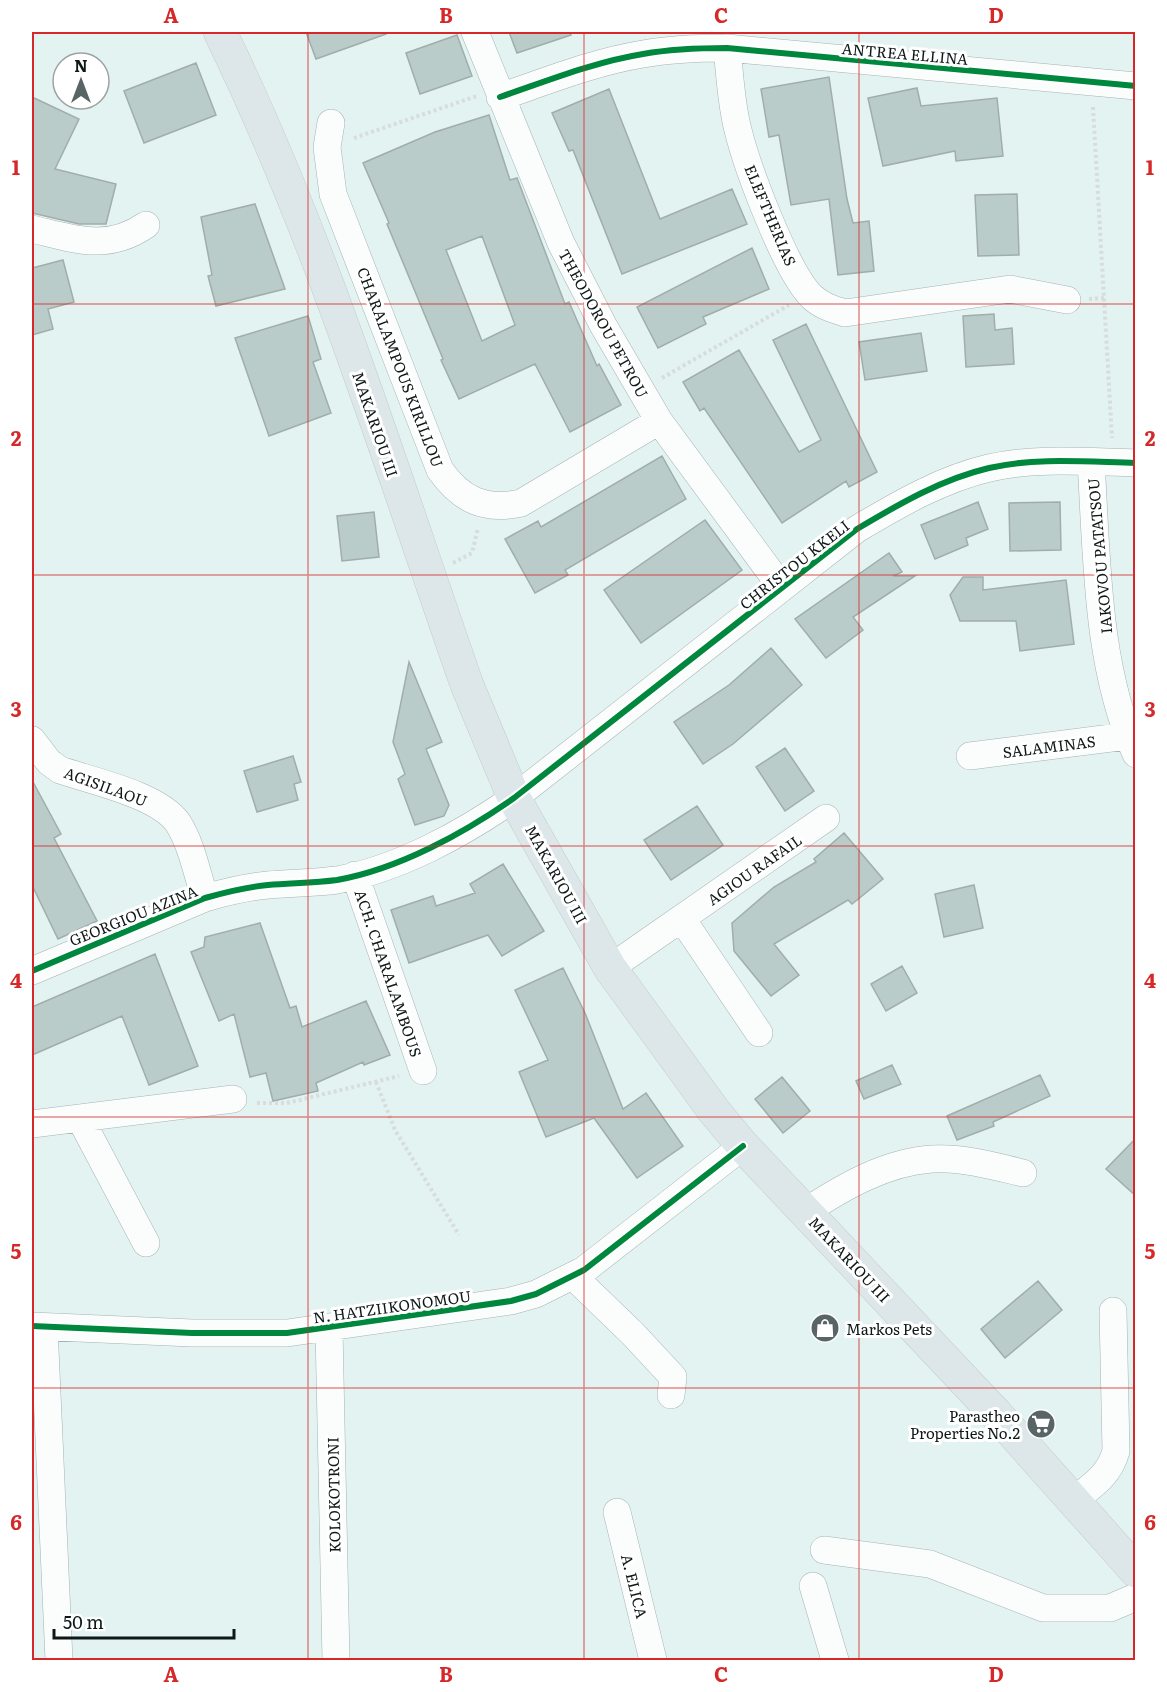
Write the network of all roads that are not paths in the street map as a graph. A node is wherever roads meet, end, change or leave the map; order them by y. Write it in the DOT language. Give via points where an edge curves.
graph roads {
  1 [pos="220,32"];
  2 [pos="475,32"];
  3 [pos="726,48"];
  4 [pos="1136,86"];
  5 [pos="498,93"];
  6 [pos="332,123"];
  7 [pos="146,225"];
  8 [pos="32,229"];
  9 [pos="1067,300"];
  10 [pos="659,421"];
  11 [pos="1113,463"];
  12 [pos="782,588"];
  13 [pos="32,740"];
  14 [pos="1132,745"];
  15 [pos="970,756"];
  16 [pos="514,798"];
  17 [pos="826,818"];
  18 [pos="355,875"];
  19 [pos="205,898"];
  20 [pos="682,919"];
  21 [pos="610,968"];
  22 [pos="32,971"];
  23 [pos="759,1033"];
  24 [pos="423,1071"];
  25 [pos="233,1099"];
  26 [pos="80,1118"];
  27 [pos="32,1124"];
  28 [pos="743,1146"];
  29 [pos="1023,1173"];
  30 [pos="806,1212"];
  31 [pos="146,1243"];
  32 [pos="573,1276"];
  33 [pos="1113,1311"];
  34 [pos="38,1326"];
  35 [pos="329,1329"];
  36 [pos="671,1395"];
  37 [pos="1073,1501"];
  38 [pos="616,1512"];
  39 [pos="824,1550"];
  40 [pos="1136,1571"];
  41 [pos="813,1586"];
  42 [pos="1136,1597"];
  43 [pos="59,1660"];
  44 [pos="336,1660"];
  45 [pos="653,1660"];
  46 [pos="835,1660"];
  1 -- 16 [label="main road, MAKARIOU III" via="279,158 328,282 467,685"];
  2 -- 5 [label="street, THEODOROU PETROU"];
  3 -- 4 [label="street, ANTREA ELLINA"];
  3 -- 5 [label="street, ANTREA ELLINA" via="682,48 642,54"];
  3 -- 9 [label="street, ELEFTHERIAS" via="737,129 777,236 799,280 828,308 845,313 1010,289"];
  5 -- 10 [label="street, THEODOROU PETROU" via="561,243"];
  6 -- 10 [label="street, CHARALAMPOUS KIRILLOU" via="327,147 333,194 440,470 452,488 485,504 505,507 521,503"];
  7 -- 8 [label="street" via="129,236 101,242"];
  10 -- 12 [label="street, THEODOROU PETROU"];
  11 -- 12 [label="street, CHRISTOU KKELI" via="1023,464 990,468 950,481 914,496 857,529"];
  11 -- 14 [label="street, IAKOVOU PATATSOU" via="1099,589 1117,705"];
  12 -- 16 [label="street, CHRISTOU KKELI"];
  13 -- 19 [label="street, AGISILAOU" via="60,770 138,796 168,812 182,831"];
  14 -- 15 [label="street, SALAMINAS"];
  16 -- 18 [label="street, GEORGIOU AZINA" via="456,835"];
  16 -- 21 [label="main road, MAKARIOU III"];
  17 -- 20 [label="street, AGIOU RAFAIL"];
  18 -- 19 [label="street, GEORGIOU AZINA" via="235,890"];
  18 -- 24 [label="street, ACH. CHARALAMBOUS"];
  19 -- 22 [label="street, GEORGIOU AZINA"];
  20 -- 21 [label="street, AGIOU RAFAIL"];
  20 -- 23 [label="street"];
  21 -- 28 [label="main road, MAKARIOU III" via="665,1047"];
  25 -- 26 [label="street"];
  26 -- 27 [label="street"];
  26 -- 31 [label="street"];
  28 -- 30 [label="main road, MAKARIOU III"];
  28 -- 32 [label="street, N. HATZIIKONOMOU"];
  29 -- 30 [label="street" via="932,1159 887,1169 845,1186"];
  30 -- 37 [label="main road, MAKARIOU III"];
  32 -- 35 [label="street, N. HATZIIKONOMOU" via="536,1294 510,1301"];
  32 -- 36 [label="street" via="673,1377"];
  33 -- 37 [label="street" via="1116,1451 1112,1466"];
  34 -- 35 [label="street, N. HATZIIKONOMOU" via="246,1335"];
  34 -- 43 [label="street"];
  35 -- 44 [label="street, KOLOKOTRONI"];
  37 -- 40 [label="main road, MAKARIOU III"];
  38 -- 45 [label="street, A. ELICA"];
  39 -- 42 [label="street" via="930,1564 1043,1608 1110,1608"];
  41 -- 46 [label="street"];
}
